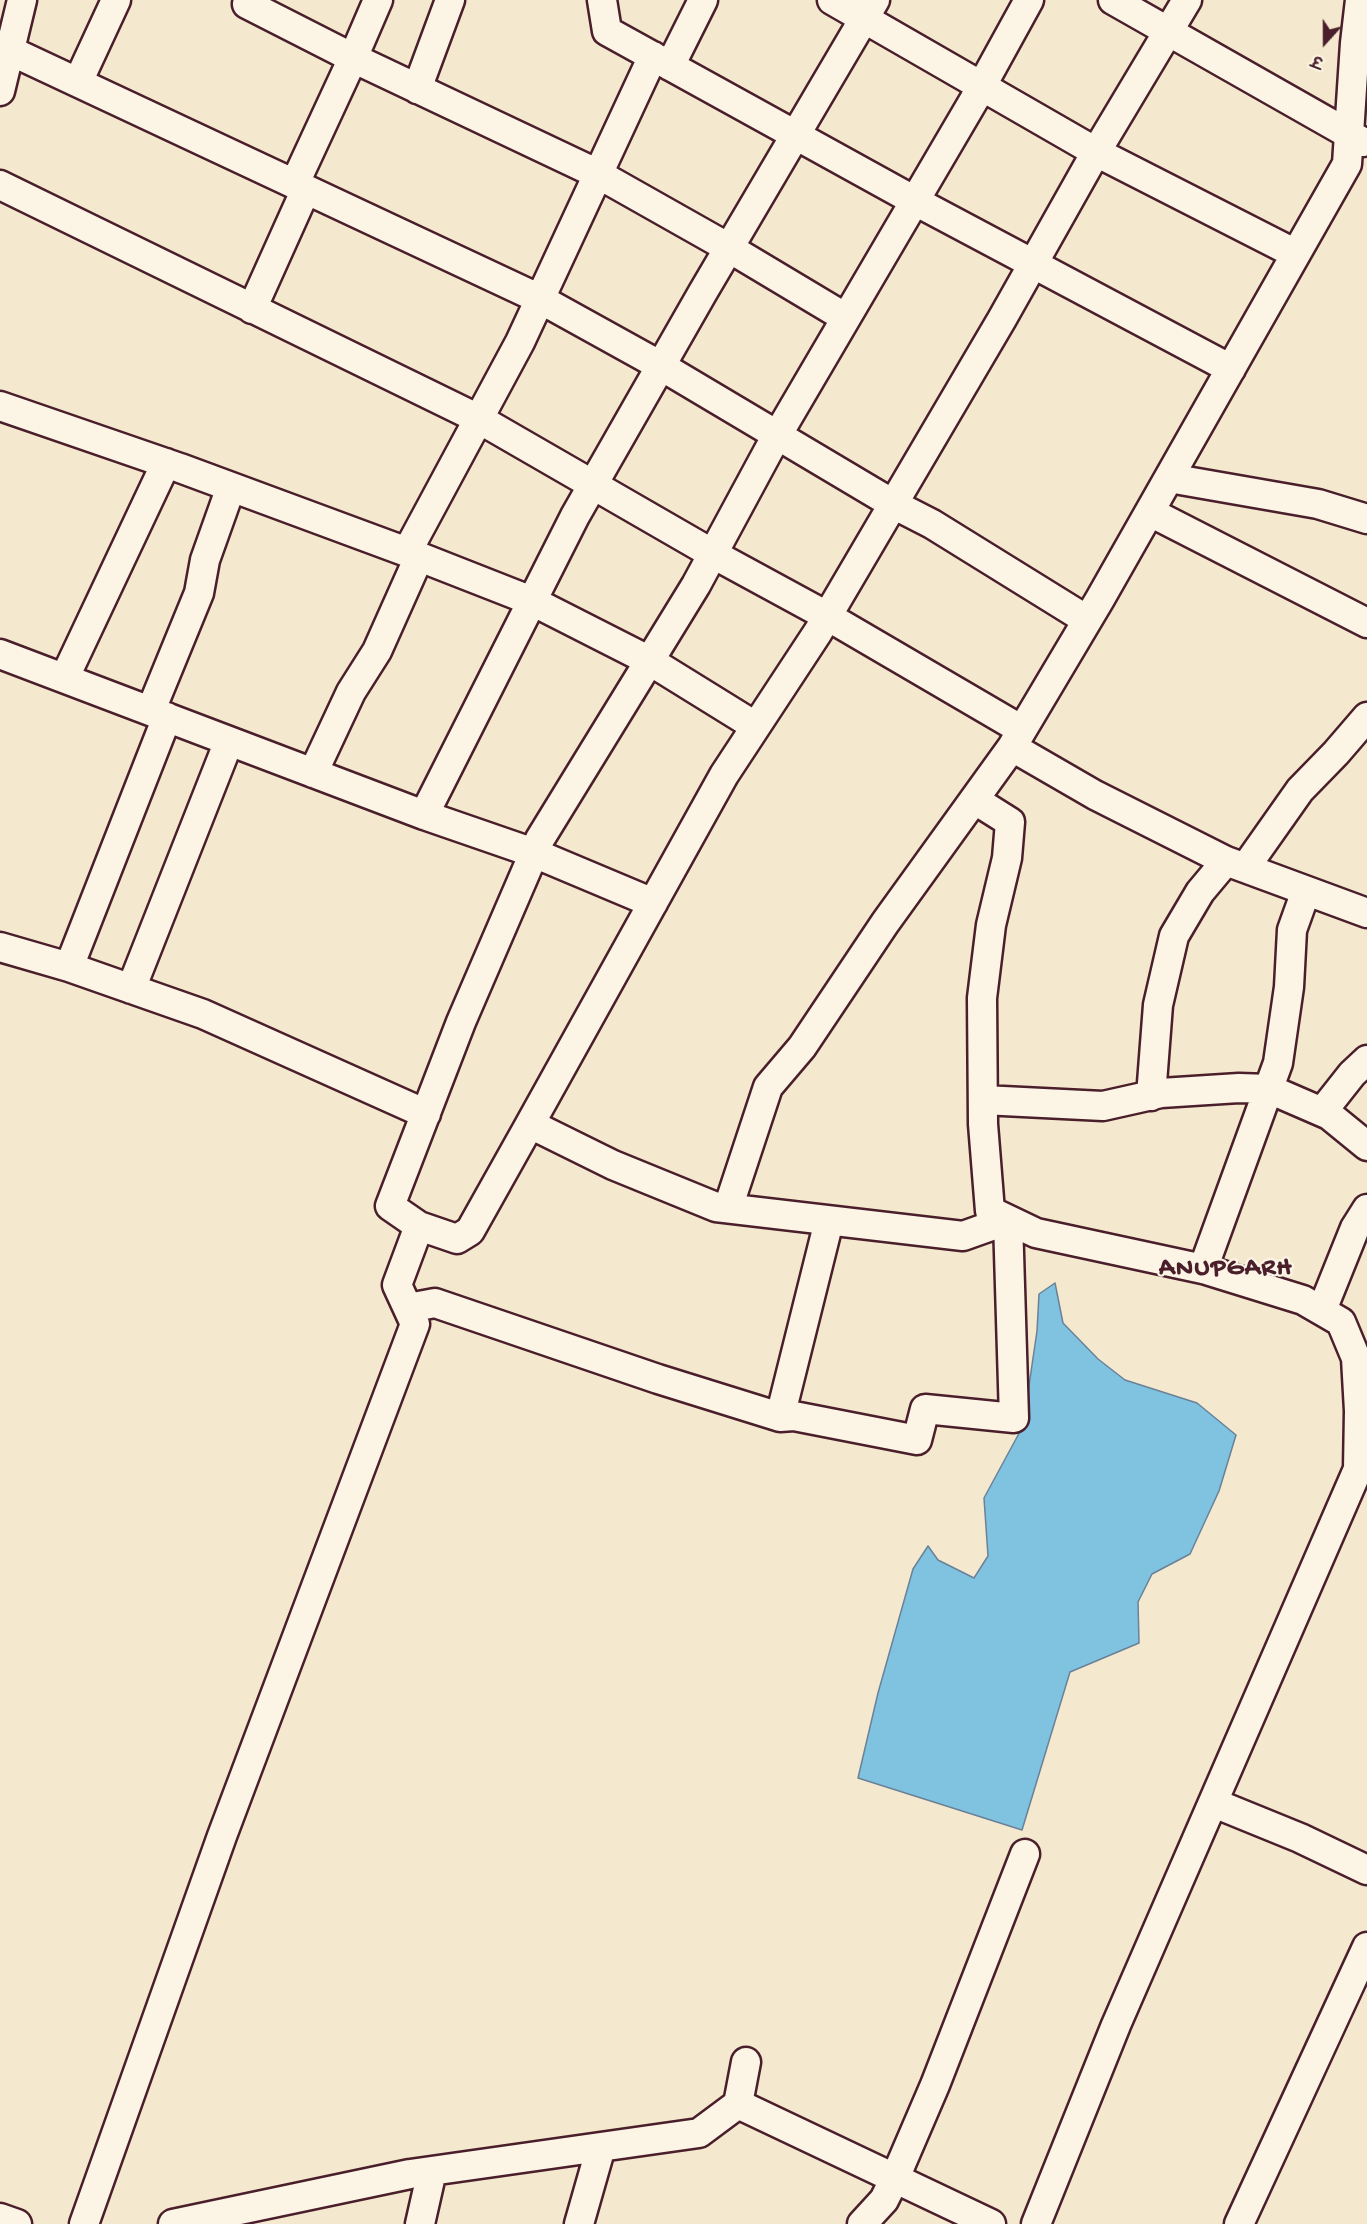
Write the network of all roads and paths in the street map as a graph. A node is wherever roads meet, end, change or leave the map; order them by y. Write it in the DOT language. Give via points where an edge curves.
graph roads {
  1 [pos="22,0"];
  2 [pos="116,0"];
  3 [pos="249,0"];
  4 [pos="378,0"];
  5 [pos="450,0"];
  6 [pos="602,0"];
  7 [pos="703,0"];
  8 [pos="832,0"];
  9 [pos="1029,0"];
  10 [pos="1113,0"];
  11 [pos="1187,0"];
  12 [pos="1360,0"];
  13 [pos="870,9"];
  14 [pos="1168,32"];
  15 [pos="5,48"];
  16 [pos="354,58"];
  17 [pos="662,61"];
  18 [pos="78,82"];
  19 [pos="981,87"];
  20 [pos="417,89"];
  21 [pos="0,91"];
  22 [pos="795,135"];
  23 [pos="1358,139"];
  24 [pos="1096,152"];
  25 [pos="598,174"];
  26 [pos="0,184"];
  27 [pos="301,186"];
  28 [pos="915,201"];
  29 [pos="729,248"];
  30 [pos="1296,254"];
  31 [pos="1033,264"];
  32 [pos="540,299"];
  33 [pos="252,309"];
  34 [pos="846,318"];
  35 [pos="661,366"];
  36 [pos="1231,369"];
  37 [pos="0,406"];
  38 [pos="479,419"];
  39 [pos="778,434"];
  40 [pos="166,463"];
  41 [pos="1169,478"];
  42 [pos="592,485"];
  43 [pos="231,487"];
  44 [pos="893,504"];
  45 [pos="1149,512"];
  46 [pos="1367,519"];
  47 [pos="413,554"];
  48 [pos="713,554"];
  49 [pos="532,601"];
  50 [pos="827,616"];
  51 [pos="1087,620"];
  52 [pos="1367,623"];
  53 [pos="0,654"];
  54 [pos="650,661"];
  55 [pos="65,677"];
  56 [pos="159,714"];
  57 [pos="1367,717"];
  58 [pos="756,726"];
  59 [pos="1017,738"];
  60 [pos="229,741"];
  61 [pos="313,773"];
  62 [pos="975,800"];
  63 [pos="424,815"];
  64 [pos="534,854"];
  65 [pos="1235,865"];
  66 [pos="1306,891"];
  67 [pos="653,903"];
  68 [pos="1367,913"];
  69 [pos="0,947"];
  70 [pos="69,967"];
  71 [pos="131,989"];
  72 [pos="1367,1060"];
  73 [pos="1269,1089"];
  74 [pos="1151,1096"];
  75 [pos="983,1100"];
  76 [pos="1322,1112"];
  77 [pos="426,1114"];
  78 [pos="530,1124"];
  79 [pos="1367,1146"];
  80 [pos="728,1209"];
  81 [pos="1367,1209"];
  82 [pos="1008,1220"];
  83 [pos="830,1221"];
  84 [pos="419,1226"];
  85 [pos="1203,1269"];
  86 [pos="408,1308"];
  87 [pos="1322,1310"];
  88 [pos="1362,1353"];
  89 [pos="780,1417"];
  90 [pos="1363,1457"];
  91 [pos="1214,1803"];
  92 [pos="1025,1854"];
  93 [pos="1367,1870"];
  94 [pos="1367,1947"];
  95 [pos="746,2062"];
  96 [pos="738,2104"];
  97 [pos="601,2147"];
  98 [pos="432,2171"];
  99 [pos="895,2178"];
  100 [pos="0,2218"];
  101 [pos="206,2221"];
  102 [pos="17,2224"];
  103 [pos="84,2224"];
  104 [pos="173,2224"];
  105 [pos="420,2224"];
  106 [pos="579,2224"];
  107 [pos="862,2224"];
  108 [pos="991,2224"];
  109 [pos="1035,2224"];
  110 [pos="1239,2224"];
  1 -- 15 [label="street"];
  2 -- 18 [label="street"];
  3 -- 16 [label="street" via="247,4"];
  4 -- 16 [label="street"];
  5 -- 20 [label="street"];
  6 -- 17 [label="street" via="607,31"];
  7 -- 17 [label="street"];
  8 -- 13 [label="street"];
  9 -- 19 [label="street"];
  10 -- 14 [label="street"];
  11 -- 14 [label="street"];
  12 -- 23 [label="street" via="1354,43"];
  13 -- 19 [label="street"];
  13 -- 22 [label="street"];
  14 -- 23 [label="street"];
  14 -- 24 [label="street"];
  15 -- 18 [label="street"];
  15 -- 21 [label="street"];
  16 -- 20 [label="street"];
  16 -- 27 [label="street"];
  17 -- 22 [label="street"];
  17 -- 25 [label="street"];
  18 -- 27 [label="street"];
  19 -- 24 [label="street"];
  19 -- 28 [label="street"];
  20 -- 25 [label="street"];
  22 -- 28 [label="street"];
  22 -- 29 [label="street"];
  23 -- 30 [label="street"];
  24 -- 30 [label="street"];
  24 -- 31 [label="street"];
  25 -- 29 [label="street"];
  25 -- 32 [label="street"];
  26 -- 33 [label="street"];
  27 -- 32 [label="street"];
  27 -- 33 [label="street"];
  28 -- 31 [label="street"];
  28 -- 34 [label="street"];
  29 -- 34 [label="street"];
  29 -- 35 [label="street"];
  30 -- 36 [label="street"];
  31 -- 36 [label="street"];
  31 -- 44 [label="street"];
  32 -- 35 [label="street"];
  32 -- 38 [label="street"];
  33 -- 38 [label="street"];
  34 -- 39 [label="street"];
  35 -- 39 [label="street"];
  35 -- 42 [label="street"];
  36 -- 41 [label="street"];
  37 -- 40 [label="street"];
  38 -- 42 [label="street"];
  38 -- 47 [label="street"];
  39 -- 44 [label="street"];
  39 -- 48 [label="street"];
  40 -- 43 [label="street"];
  40 -- 55 [label="street"];
  41 -- 45 [label="street"];
  41 -- 46 [label="street" via="1318,504"];
  42 -- 48 [label="street"];
  42 -- 49 [label="street"];
  43 -- 47 [label="street"];
  43 -- 56 [label="street"];
  44 -- 50 [label="street"];
  44 -- 51 [label="street"];
  45 -- 51 [label="street"];
  45 -- 52 [label="street"];
  47 -- 49 [label="street"];
  47 -- 61 [label="street" via="377,651 351,692"];
  48 -- 50 [label="street"];
  48 -- 54 [label="street"];
  49 -- 54 [label="street"];
  49 -- 63 [label="street"];
  50 -- 58 [label="street"];
  50 -- 59 [label="street"];
  51 -- 59 [label="street"];
  53 -- 55 [label="street"];
  54 -- 58 [label="street"];
  54 -- 64 [label="street"];
  55 -- 56 [label="street"];
  56 -- 60 [label="street"];
  56 -- 70 [label="street"];
  57 -- 65 [label="street"];
  58 -- 67 [label="street" via="724,775"];
  59 -- 62 [label="street"];
  59 -- 65 [label="street" via="1095,795"];
  60 -- 61 [label="street"];
  60 -- 71 [label="street"];
  61 -- 63 [label="street"];
  62 -- 75 [label="street" via="1010,822 982,998"];
  62 -- 80 [label="street" via="885,923 802,1047 768,1088"];
  63 -- 64 [label="street"];
  64 -- 67 [label="street"];
  64 -- 77 [label="street"];
  65 -- 66 [label="street"];
  65 -- 74 [label="street" via="1200,892 1174,936 1158,1005"];
  66 -- 68 [label="street"];
  66 -- 73 [label="street" via="1292,930 1289,987 1278,1063"];
  67 -- 78 [label="street"];
  69 -- 70 [label="street"];
  70 -- 71 [label="street"];
  71 -- 77 [label="street" via="203,1014"];
  72 -- 76 [label="street"];
  73 -- 74 [label="street"];
  73 -- 76 [label="street"];
  73 -- 85 [label="street"];
  74 -- 75 [label="street" via="1103,1106"];
  75 -- 82 [label="street" via="990,1211"];
  76 -- 79 [label="street"];
  77 -- 84 [label="street" via="390,1206"];
  78 -- 80 [label="street" via="613,1165"];
  78 -- 84 [label="street" via="470,1231 457,1239"];
  80 -- 83 [label="street"];
  81 -- 87 [label="street"];
  82 -- 83 [label="street" via="963,1236"];
  82 -- 85 [label="street" via="1036,1233"];
  82 -- 89 [label="street" via="1014,1418 925,1409 917,1440 794,1416"];
  83 -- 89 [label="street"];
  84 -- 86 [label="street" via="397,1285"];
  85 -- 87 [label="street" via="1304,1300"];
  86 -- 89 [label="street" via="435,1303"];
  86 -- 103 [label="street" via="416,1324 222,1836"];
  87 -- 88 [label="street" via="1341,1322"];
  88 -- 90 [label="street" via="1359,1411"];
  90 -- 91 [label="street"];
  91 -- 93 [label="street"];
  91 -- 109 [label="street" via="1116,2025"];
  92 -- 99 [label="street"];
  94 -- 110 [label="street"];
  95 -- 96 [label="street"];
  96 -- 97 [label="street" via="699,2133"];
  96 -- 99 [label="street"];
  97 -- 98 [label="street"];
  97 -- 106 [label="street"];
  98 -- 101 [label="street"];
  98 -- 105 [label="street"];
  99 -- 107 [label="street" via="884,2200"];
  99 -- 108 [label="street"];
  100 -- 102 [label="street"];
  101 -- 104 [label="street"];
}
